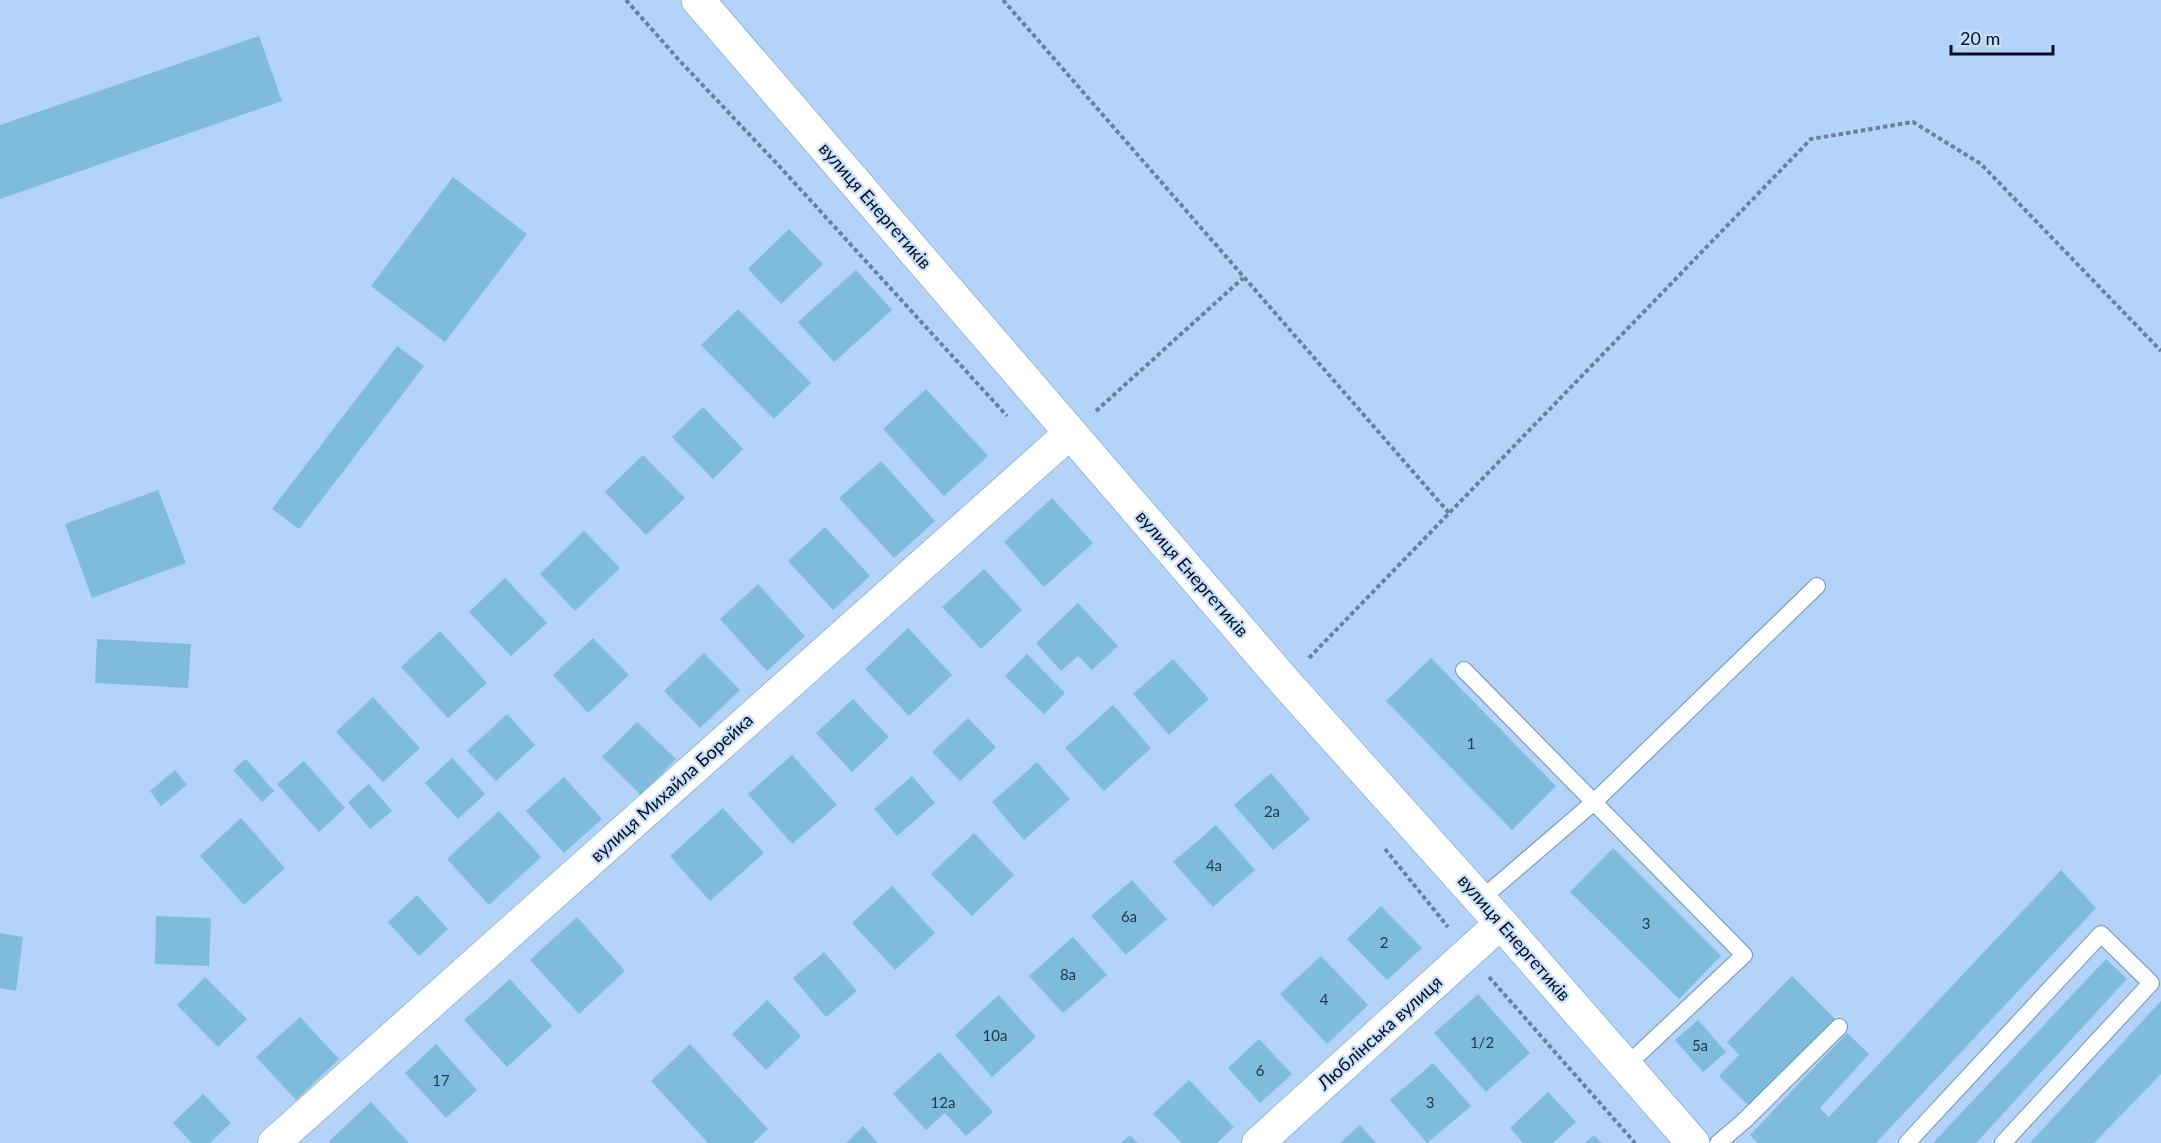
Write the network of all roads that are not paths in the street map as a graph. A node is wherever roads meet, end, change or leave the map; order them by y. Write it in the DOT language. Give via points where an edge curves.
graph roads {
  1 [pos="698,0"];
  2 [pos="1071,434"];
  3 [pos="1817,586"];
  4 [pos="1464,670"];
  5 [pos="1594,802"];
  6 [pos="1491,912"];
  7 [pos="1839,1027"];
  8 [pos="1626,1066"];
  9 [pos="274,1143"];
  10 [pos="1258,1143"];
  11 [pos="1693,1143"];
  12 [pos="1718,1143"];
  13 [pos="1908,1143"];
  14 [pos="2003,1143"];
  1 -- 2 [label="street, вулиця Енергетиків"];
  2 -- 6 [label="street, вулиця Енергетиків"];
  2 -- 9 [label="street, вулиця Михайла Борейка"];
  3 -- 5 [label="lane"];
  4 -- 5 [label="lane"];
  5 -- 6 [label="lane"];
  5 -- 8 [label="lane" via="1744,955"];
  6 -- 8 [label="street, вулиця Енергетиків"];
  6 -- 10 [label="street, Люблінська вулиця" via="1469,953"];
  7 -- 12 [label="lane"];
  8 -- 11 [label="street, вулиця Енергетиків"];
  13 -- 14 [label="lane" via="2102,934 2151,983"];
}
